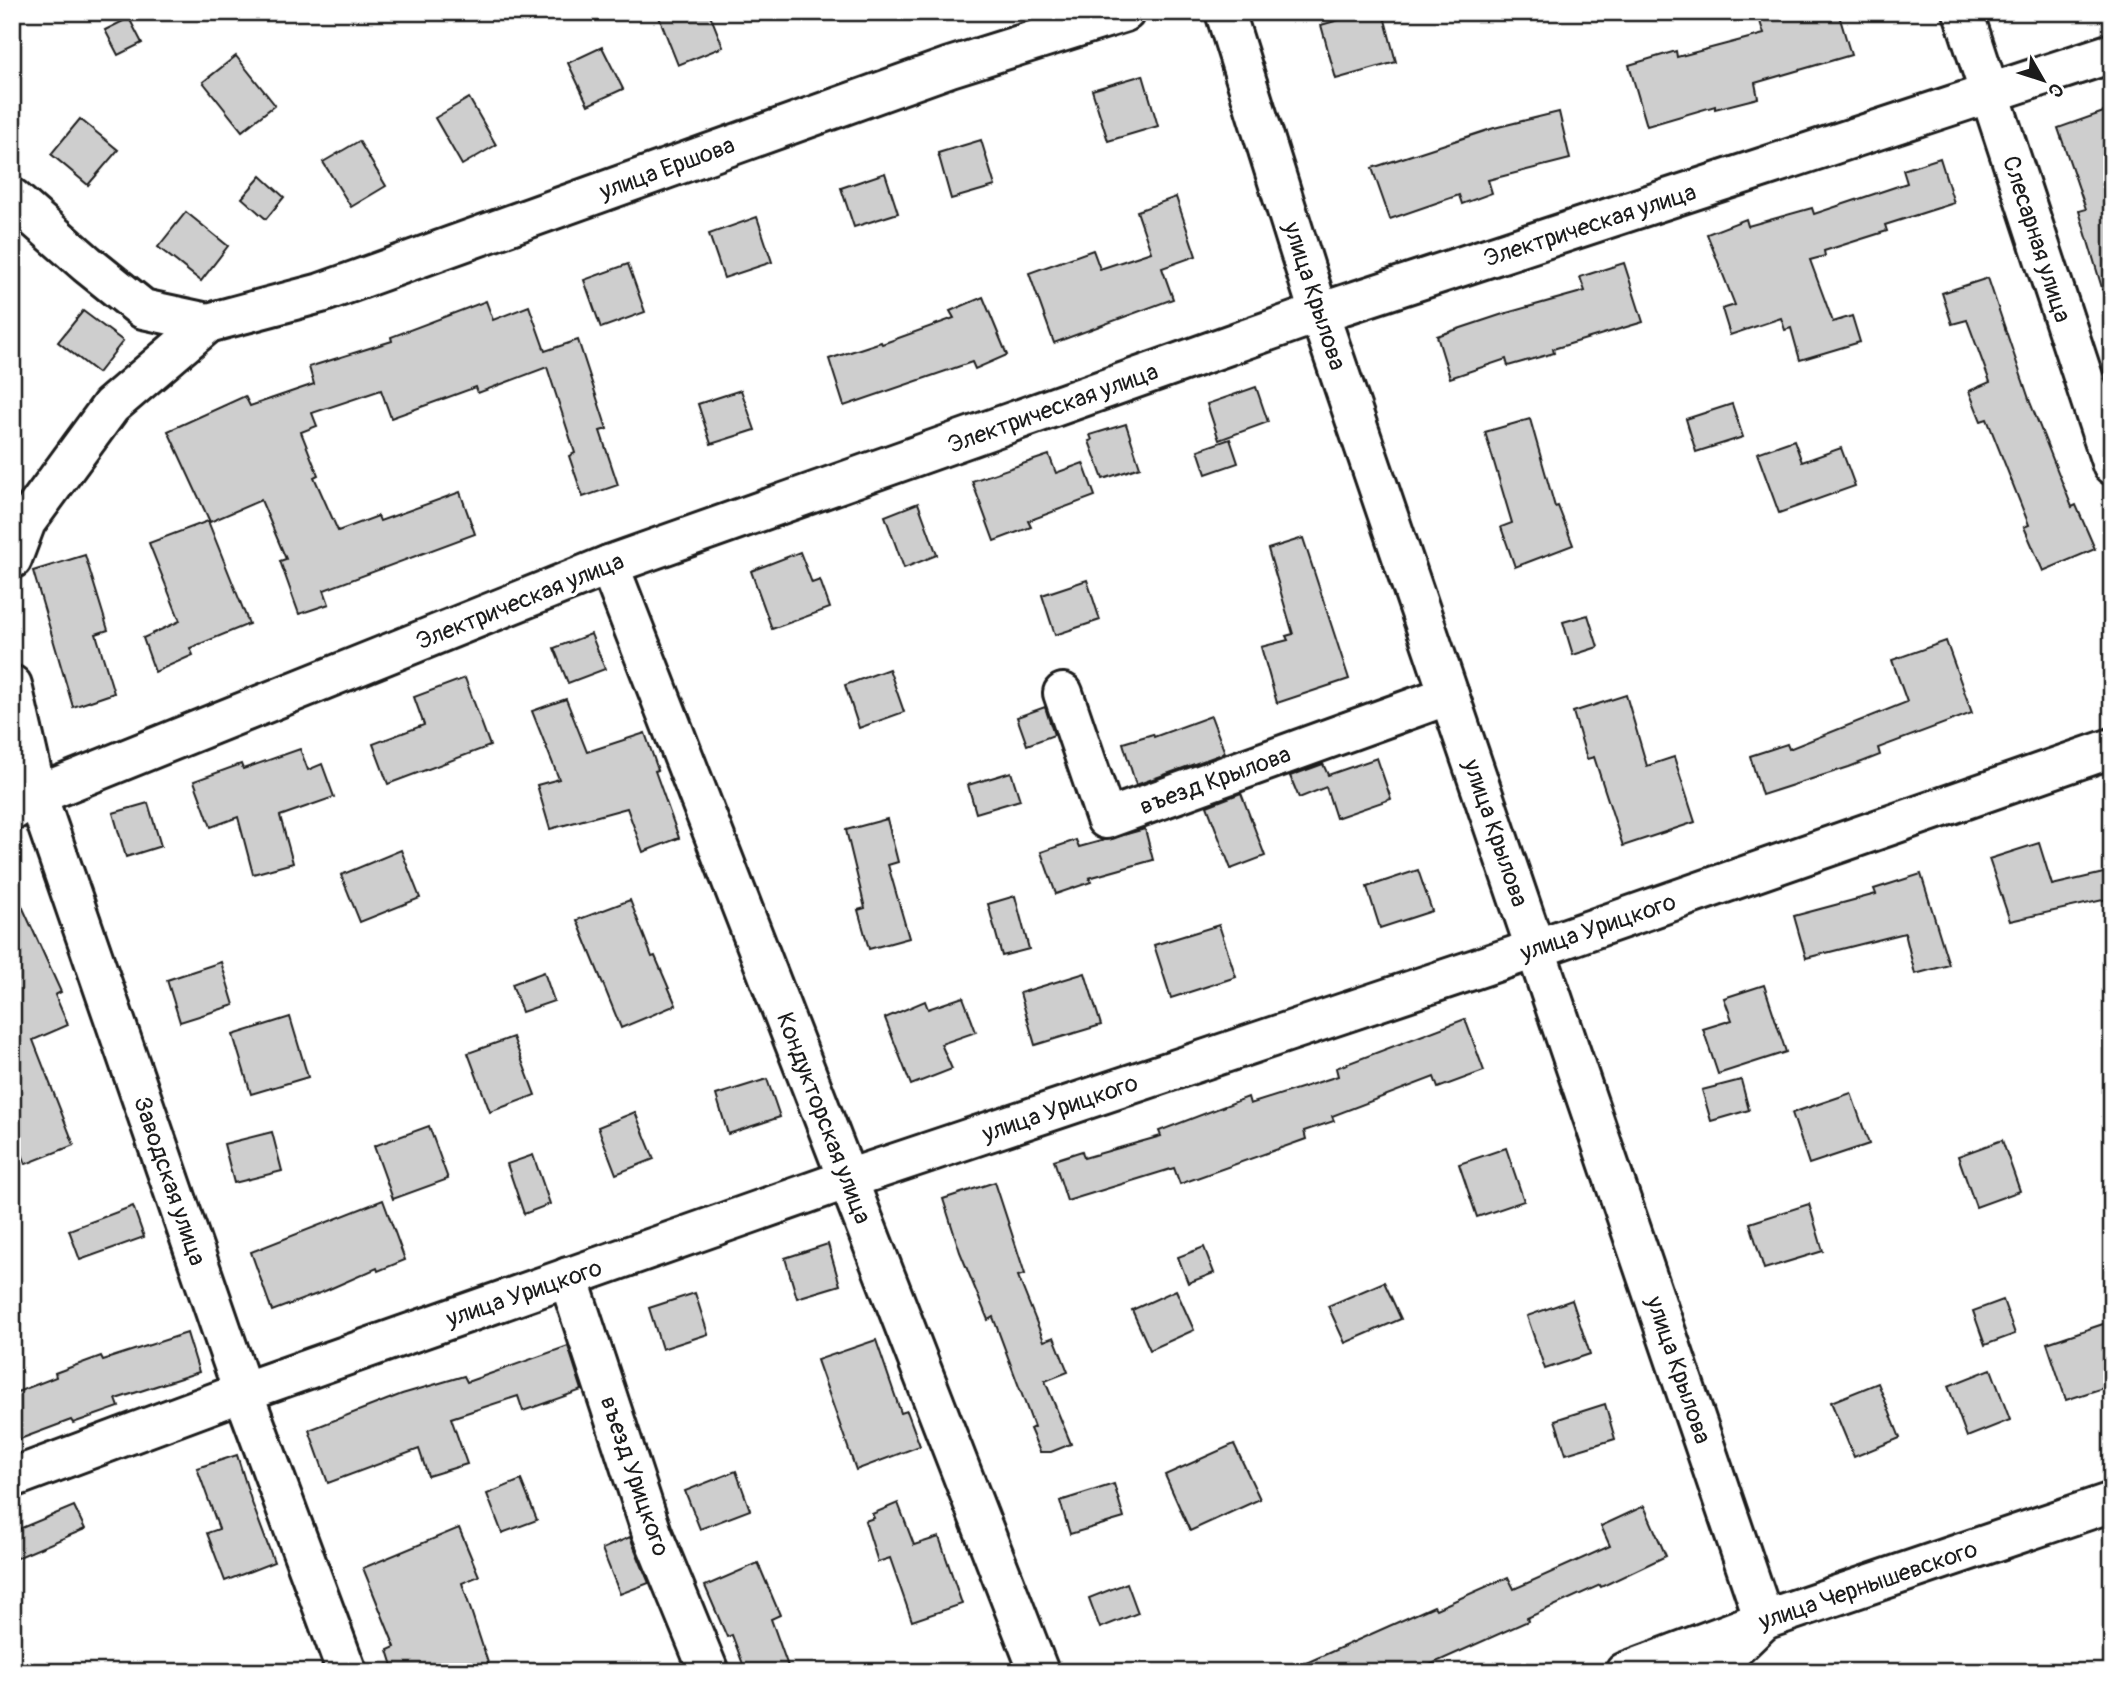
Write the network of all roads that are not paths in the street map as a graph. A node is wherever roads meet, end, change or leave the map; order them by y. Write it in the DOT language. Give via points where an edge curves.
graph roads {
  1 [pos="1125,12"];
  2 [pos="1224,12"];
  3 [pos="1963,12"];
  4 [pos="2112,52"];
  5 [pos="1989,94"];
  6 [pos="12,198"];
  7 [pos="1319,313"];
  8 [pos="208,323"];
  9 [pos="2112,465"];
  10 [pos="12,559"];
  11 [pos="609,565"];
  12 [pos="12,685"];
  13 [pos="1063,693"];
  14 [pos="1449,695"];
  15 [pos="2112,748"];
  16 [pos="25,803"];
  17 [pos="1535,949"];
  18 [pos="848,1179"];
  19 [pos="568,1277"];
  20 [pos="243,1392"];
  21 [pos="12,1478"];
  22 [pos="2112,1502"];
  23 [pos="1764,1620"];
  24 [pos="347,1672"];
  25 [pos="709,1672"];
  26 [pos="1039,1672"];
  27 [pos="1625,1672"];
  28 [pos="1710,1672"];
  1 -- 8 [label="street, улица Ершова" via="950,66 321,293"];
  2 -- 7 [label="street, улица Крылова"];
  3 -- 5 [label="street, Слесарная улица"];
  4 -- 5 [label="street, Электрическая улица"];
  5 -- 7 [label="street, Электрическая улица"];
  5 -- 9 [label="street, Слесарная улица"];
  6 -- 8 [label="street" via="143,309"];
  7 -- 11 [label="street, Электрическая улица"];
  7 -- 14 [label="street, улица Крылова"];
  8 -- 10 [label="street" via="111,406 26,522"];
  11 -- 16 [label="street, Электрическая улица"];
  11 -- 18 [label="street, Кондукторская улица"];
  12 -- 16 [label="street, Заводская улица"];
  13 -- 14 [label="street, въезд Крылова" via="1106,819"];
  14 -- 17 [label="street, улица Крылова"];
  15 -- 17 [label="street, улица Урицкого"];
  16 -- 20 [label="street, Заводская улица"];
  17 -- 18 [label="street, улица Урицкого"];
  17 -- 23 [label="street, улица Крылова"];
  18 -- 19 [label="street, улица Урицкого"];
  18 -- 26 [label="street, Кондукторская улица"];
  19 -- 20 [label="street, улица Урицкого"];
  19 -- 25 [label="street, въезд Урицкого" via="652,1533"];
  20 -- 21 [label="street, улица Урицкого"];
  20 -- 24 [label="street, Заводская улица"];
  22 -- 23 [label="street, улица Чернышевского"];
  23 -- 27 [label="street, улица Чернышевского"];
  23 -- 28 [label="street"];
}
